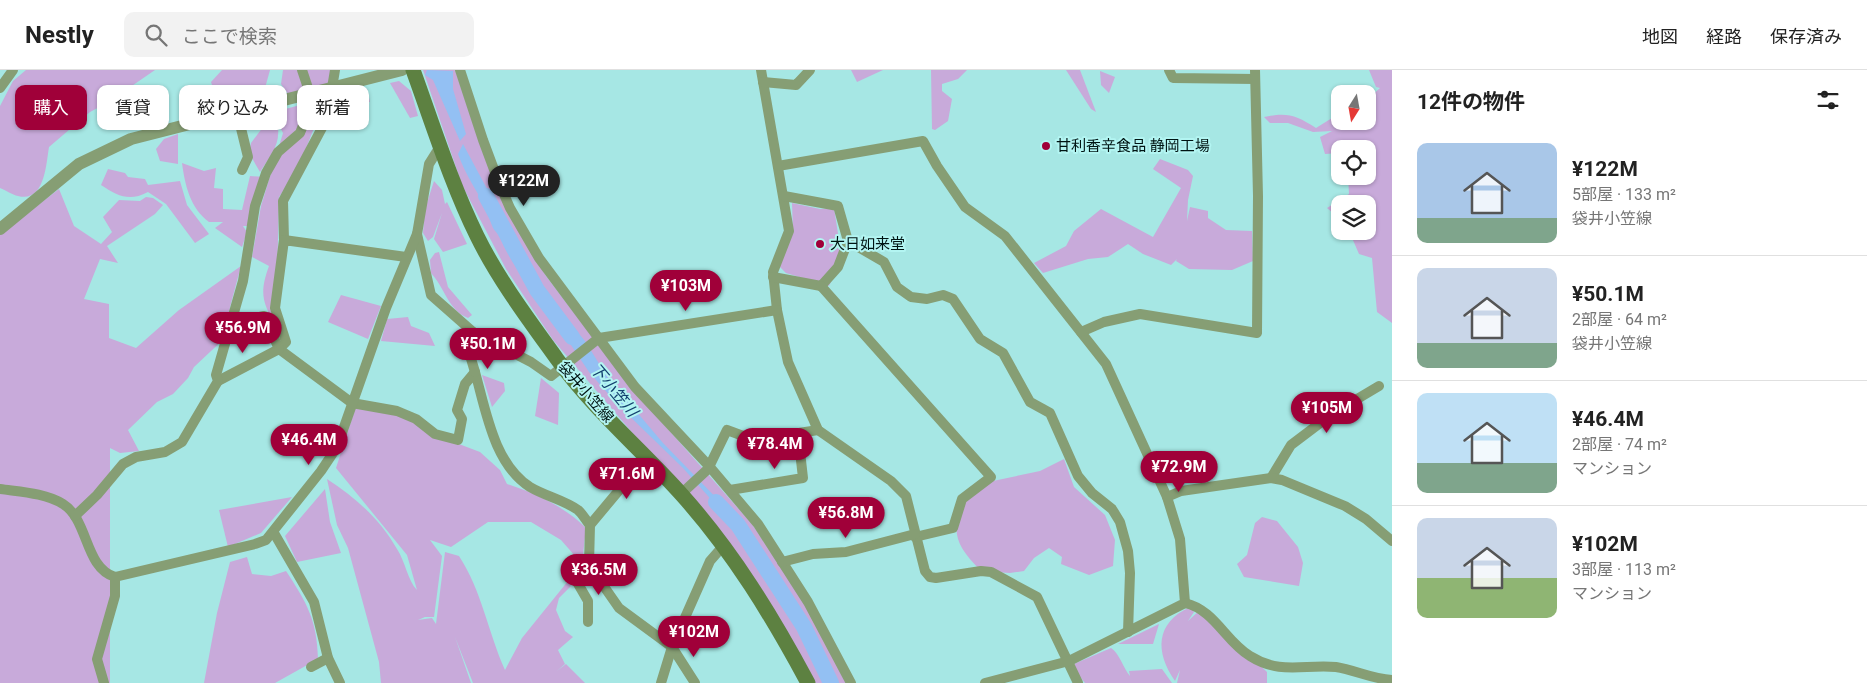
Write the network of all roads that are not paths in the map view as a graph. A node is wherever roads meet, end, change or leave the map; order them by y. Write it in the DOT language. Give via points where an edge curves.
graph roads {
  1 [pos="13,70"];
  2 [pos="302,70"];
  3 [pos="335,70"];
  4 [pos="402,70"];
  5 [pos="414,70"];
  6 [pos="460,70"];
  7 [pos="761,70"];
  8 [pos="810,70"];
  9 [pos="1169,70"];
  10 [pos="1255,74"];
  11 [pos="764,82"];
  12 [pos="307,85"];
  13 [pos="334,85"];
  14 [pos="345,85"];
  15 [pos="0,88"];
  16 [pos="179,127"];
  17 [pos="242,130"];
  18 [pos="301,130"];
  19 [pos="321,130"];
  20 [pos="440,145"];
  21 [pos="778,166"];
  22 [pos="242,170"];
  23 [pos="784,196"];
  24 [pos="0,229"];
  25 [pos="417,234"];
  26 [pos="284,240"];
  27 [pos="848,241"];
  28 [pos="406,257"];
  29 [pos="773,277"];
  30 [pos="822,286"];
  31 [pos="777,310"];
  32 [pos="254,318"];
  33 [pos="473,332"];
  34 [pos="1081,332"];
  35 [pos="599,338"];
  36 [pos="279,349"];
  37 [pos="567,364"];
  38 [pos="475,372"];
  39 [pos="218,381"];
  40 [pos="1379,386"];
  41 [pos="352,403"];
  42 [pos="818,430"];
  43 [pos="798,434"];
  44 [pos="646,458"];
  45 [pos="708,468"];
  46 [pos="1271,478"];
  47 [pos="0,489"];
  48 [pos="730,490"];
  49 [pos="683,492"];
  50 [pos="1167,497"];
  51 [pos="75,516"];
  52 [pos="590,525"];
  53 [pos="274,533"];
  54 [pos="915,535"];
  55 [pos="1392,541"];
  56 [pos="724,545"];
  57 [pos="782,562"];
  58 [pos="589,565"];
  59 [pos="115,577"];
  60 [pos="1185,603"];
  61 [pos="588,622"];
  62 [pos="1128,632"];
  63 [pos="672,647"];
  64 [pos="328,658"];
  65 [pos="1069,661"];
  66 [pos="311,667"];
  67 [pos="1392,680"];
  68 [pos="104,683"];
  69 [pos="340,683"];
  70 [pos="661,683"];
  71 [pos="695,683"];
  72 [pos="808,683"];
  73 [pos="851,683"];
  74 [pos="985,683"];
  75 [pos="1078,683"];
  1 -- 15 [label="street"];
  2 -- 12 [label="street"];
  3 -- 13 [label="street"];
  4 -- 14 [label="street"];
  5 -- 20 [label="main road, 袋井小笠線"];
  6 -- 35 [label="street" via="510,208 555,281"];
  7 -- 11 [label="street"];
  8 -- 11 [label="street" via="796,85"];
  9 -- 10 [label="street" via="1173,78"];
  10 -- 34 [label="street" via="1257,333 1140,314 1104,322"];
  11 -- 21 [label="street"];
  16 -- 24 [label="street" via="131,139 79,164"];
  17 -- 22 [label="street" via="248,156"];
  18 -- 39 [label="street" via="278,152 266,173 255,206 243,281 216,375"];
  19 -- 26 [label="street" via="283,200"];
  20 -- 25 [label="street" via="429,164"];
  20 -- 37 [label="main road, 袋井小笠線" via="478,237 508,286"];
  21 -- 23 [label="street"];
  21 -- 34 [label="street" via="923,141 965,207 1005,236"];
  23 -- 27 [label="street" via="838,206"];
  23 -- 29 [label="street" via="789,231"];
  25 -- 28 [label="street"];
  25 -- 33 [label="street" via="431,295"];
  26 -- 28 [label="street"];
  26 -- 36 [label="street" via="275,308 286,342"];
  27 -- 30 [label="street" via="838,267"];
  27 -- 62 [label="street" via="884,262 897,287 911,298 943,295 953,299 980,339 1003,353 1030,402 1050,413 1078,476 1112,509 1120,522 1130,573"];
  28 -- 41 [label="street"];
  29 -- 30 [label="street"];
  29 -- 31 [label="street"];
  30 -- 54 [label="street" via="991,476 962,500 953,528"];
  31 -- 35 [label="street"];
  31 -- 42 [label="street" via="788,362"];
  32 -- 36 [label="street" via="264,316"];
  33 -- 37 [label="street" via="531,362 550,376"];
  33 -- 38 [label="street" via="466,342"];
  34 -- 50 [label="street" via="1106,364"];
  35 -- 37 [label="street"];
  35 -- 45 [label="street" via="635,387"];
  36 -- 39 [label="street"];
  36 -- 41 [label="street"];
  37 -- 44 [label="main road, 袋井小笠線"];
  38 -- 41 [label="street" via="465,384 457,410 462,419 458,440 435,434 416,419 397,411"];
  38 -- 52 [label="street" via="490,423 513,473 544,495 578,511"];
  39 -- 51 [label="street" via="182,442 165,452 136,457 123,464"];
  40 -- 46 [label="street" via="1332,414 1291,445"];
  41 -- 53 [label="street" via="333,455"];
  42 -- 43 [label="street"];
  42 -- 54 [label="street" via="892,481 906,496"];
  43 -- 45 [label="street" via="754,440 727,430"];
  43 -- 48 [label="street" via="803,478"];
  44 -- 49 [label="main road, 袋井小笠線"];
  44 -- 52 [label="street"];
  45 -- 48 [label="street"];
  45 -- 49 [label="street"];
  46 -- 50 [label="street" via="1181,491"];
  46 -- 55 [label="street" via="1346,506"];
  47 -- 51 [label="street" via="49,497 65,505"];
  48 -- 57 [label="street" via="758,524"];
  49 -- 56 [label="main road, 袋井小笠線"];
  50 -- 60 [label="street" via="1180,539"];
  51 -- 59 [label="street" via="100,567"];
  52 -- 58 [label="street"];
  53 -- 59 [label="street" via="255,544"];
  53 -- 64 [label="street" via="314,602"];
  54 -- 57 [label="street" via="846,552 813,554"];
  54 -- 65 [label="street" via="925,571 930,577 991,572 1037,598"];
  56 -- 63 [label="street" via="710,561"];
  56 -- 72 [label="main road, 袋井小笠線" via="774,621"];
  57 -- 73 [label="street" via="808,602"];
  58 -- 61 [label="street" via="579,571 577,582 588,601"];
  58 -- 63 [label="street" via="619,608"];
  59 -- 68 [label="street" via="115,596 97,659"];
  60 -- 62 [label="street"];
  60 -- 67 [label="street" via="1195,605 1210,615 1248,655 1260,662 1298,669 1337,668"];
  62 -- 65 [label="street"];
  63 -- 70 [label="street"];
  63 -- 71 [label="street"];
  64 -- 66 [label="street"];
  64 -- 69 [label="street"];
  65 -- 74 [label="street"];
  65 -- 75 [label="street"];
}
